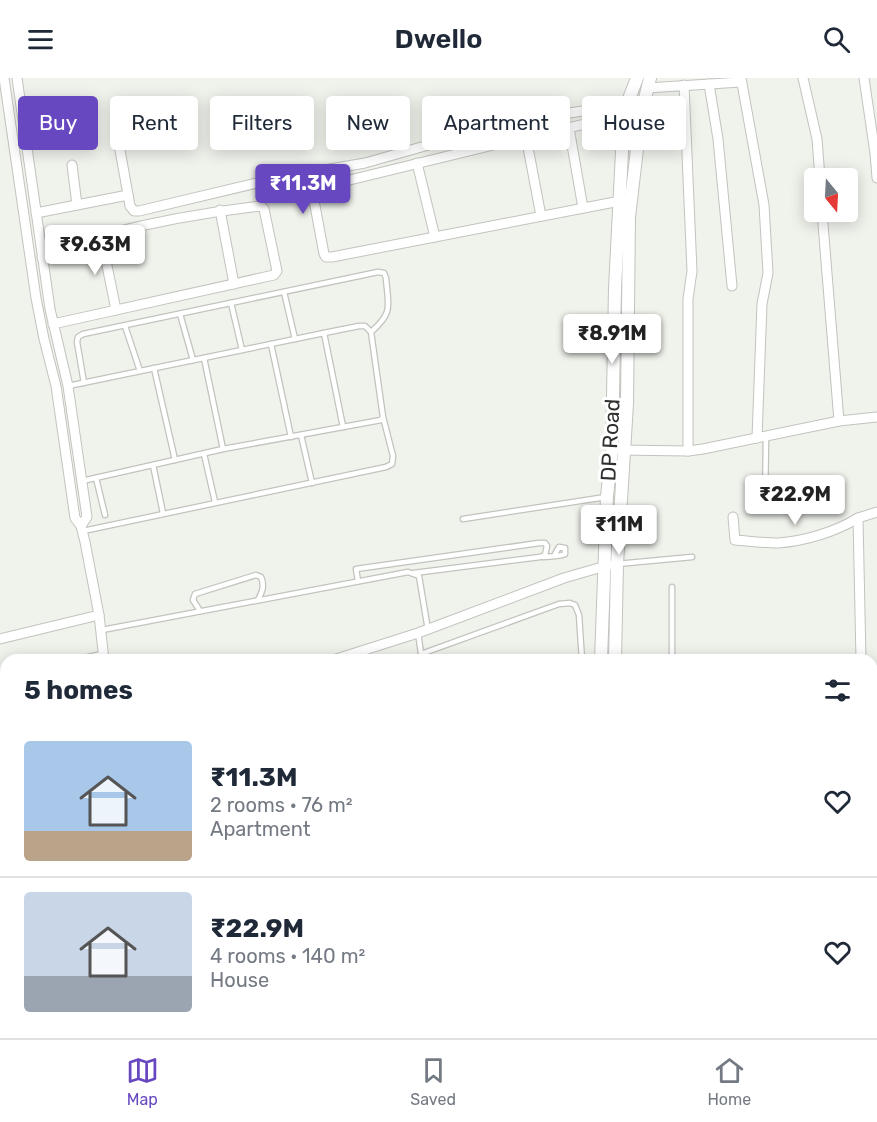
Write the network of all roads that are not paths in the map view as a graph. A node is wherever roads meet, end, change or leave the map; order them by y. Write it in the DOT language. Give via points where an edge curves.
graph roads {
  1 [pos="4,78"];
  2 [pos="17,78"];
  3 [pos="637,78"];
  4 [pos="803,78"];
  5 [pos="864,78"];
  6 [pos="741,80"];
  7 [pos="648,83"];
  8 [pos="710,84"];
  9 [pos="684,85"];
  10 [pos="631,96"];
  11 [pos="582,114"];
  12 [pos="570,133"];
  13 [pos="120,150"];
  14 [pos="474,150"];
  15 [pos="528,150"];
  16 [pos="626,150"];
  17 [pos="634,150"];
  18 [pos="417,164"];
  19 [pos="72,165"];
  20 [pos="819,168"];
  21 [pos="877,178"];
  22 [pos="128,195"];
  23 [pos="625,200"];
  24 [pos="77,205"];
  25 [pos="584,207"];
  26 [pos="220,210"];
  27 [pos="36,213"];
  28 [pos="541,216"];
  29 [pos="823,222"];
  30 [pos="101,236"];
  31 [pos="435,237"];
  32 [pos="42,257"];
  33 [pos="234,284"];
  34 [pos="732,286"];
  35 [pos="284,292"];
  36 [pos="628,296"];
  37 [pos="615,297"];
  38 [pos="231,303"];
  39 [pos="116,310"];
  40 [pos="180,314"];
  41 [pos="53,324"];
  42 [pos="125,326"];
  43 [pos="371,332"];
  44 [pos="324,333"];
  45 [pos="295,339"];
  46 [pos="271,344"];
  47 [pos="242,350"];
  48 [pos="204,358"];
  49 [pos="193,360"];
  50 [pos="154,368"];
  51 [pos="140,371"];
  52 [pos="84,382"];
  53 [pos="68,386"];
  54 [pos="383,417"];
  55 [pos="877,417"];
  56 [pos="839,421"];
  57 [pos="343,428"];
  58 [pos="302,435"];
  59 [pos="291,437"];
  60 [pos="762,437"];
  61 [pos="223,449"];
  62 [pos="612,449"];
  63 [pos="625,451"];
  64 [pos="688,451"];
  65 [pos="204,453"];
  66 [pos="176,460"];
  67 [pos="153,465"];
  68 [pos="96,478"];
  69 [pos="82,481"];
  70 [pos="312,483"];
  71 [pos="607,496"];
  72 [pos="215,502"];
  73 [pos="765,505"];
  74 [pos="877,512"];
  75 [pos="164,513"];
  76 [pos="105,515"];
  77 [pos="734,517"];
  78 [pos="858,518"];
  79 [pos="463,519"];
  80 [pos="82,528"];
  81 [pos="555,556"];
  82 [pos="540,557"];
  83 [pos="692,557"];
  84 [pos="617,564"];
  85 [pos="603,566"];
  86 [pos="414,573"];
  87 [pos="358,581"];
  88 [pos="672,587"];
  89 [pos="258,600"];
  90 [pos="200,611"];
  91 [pos="99,615"];
  92 [pos="101,630"];
  93 [pos="428,630"];
  94 [pos="417,633"];
  95 [pos="0,639"];
  96 [pos="103,654"];
  97 [pos="352,654"];
  98 [pos="421,654"];
  99 [pos="582,654"];
  100 [pos="601,654"];
  101 [pos="615,654"];
  102 [pos="672,654"];
  103 [pos="861,654"];
  1 -- 80 [label="street" via="36,298 56,386 75,518"];
  2 -- 27 [label="street"];
  3 -- 10 [label="street, DP Road"];
  4 -- 20 [label="street"];
  5 -- 21 [label="street"];
  6 -- 8 [label="street"];
  6 -- 60 [label="street" via="764,205 768,273 762,304"];
  7 -- 9 [label="street"];
  8 -- 9 [label="street"];
  8 -- 34 [label="street"];
  9 -- 64 [label="street" via="692,271 688,299"];
  11 -- 22 [label="street" via="544,117 365,163 278,178 147,210 134,211"];
  12 -- 25 [label="street"];
  13 -- 22 [label="street"];
  14 -- 18 [label="street"];
  15 -- 28 [label="street"];
  16 -- 23 [label="street, DP Road"];
  17 -- 23 [label="street, DP Road"];
  18 -- 31 [label="street"];
  18 -- 31 [label="street" via="317,188 313,195 324,254 332,257"];
  19 -- 24 [label="street"];
  22 -- 24 [label="street"];
  23 -- 25 [label="street"];
  23 -- 36 [label="street, DP Road"];
  23 -- 37 [label="street, DP Road"];
  24 -- 27 [label="street"];
  25 -- 28 [label="street"];
  26 -- 30 [label="street"];
  26 -- 33 [label="street"];
  26 -- 33 [label="street" via="264,207 278,271"];
  27 -- 32 [label="street"];
  28 -- 31 [label="street"];
  29 -- 56 [label="street"];
  30 -- 32 [label="street"];
  30 -- 39 [label="street"];
  32 -- 41 [label="street"];
  33 -- 39 [label="street"];
  35 -- 38 [label="lane"];
  35 -- 43 [label="lane" via="384,273 388,314"];
  35 -- 45 [label="lane"];
  36 -- 37 [label="street"];
  36 -- 63 [label="street, DP Road"];
  37 -- 62 [label="street, DP Road"];
  38 -- 40 [label="lane"];
  38 -- 47 [label="lane"];
  39 -- 41 [label="street"];
  40 -- 42 [label="lane"];
  40 -- 49 [label="lane"];
  41 -- 53 [label="street"];
  42 -- 51 [label="lane"];
  42 -- 52 [label="lane" via="78,337"];
  43 -- 44 [label="lane" via="359,326"];
  43 -- 54 [label="lane"];
  44 -- 45 [label="lane"];
  44 -- 57 [label="lane"];
  45 -- 46 [label="lane"];
  46 -- 47 [label="lane"];
  46 -- 59 [label="lane"];
  47 -- 48 [label="lane"];
  48 -- 49 [label="lane"];
  48 -- 61 [label="lane"];
  49 -- 50 [label="lane"];
  50 -- 51 [label="lane"];
  50 -- 66 [label="lane"];
  51 -- 52 [label="lane"];
  52 -- 53 [label="lane"];
  53 -- 69 [label="street"];
  54 -- 57 [label="lane"];
  54 -- 70 [label="lane" via="392,464"];
  55 -- 56 [label="street"];
  56 -- 60 [label="street"];
  57 -- 58 [label="lane"];
  58 -- 59 [label="lane"];
  58 -- 70 [label="lane"];
  59 -- 61 [label="lane"];
  60 -- 64 [label="street"];
  60 -- 73 [label="lane"];
  61 -- 65 [label="lane"];
  62 -- 63 [label="street"];
  62 -- 71 [label="street, DP Road"];
  63 -- 64 [label="street"];
  63 -- 84 [label="street, DP Road"];
  65 -- 66 [label="lane"];
  65 -- 72 [label="lane"];
  66 -- 67 [label="lane"];
  67 -- 68 [label="lane"];
  67 -- 75 [label="lane"];
  68 -- 69 [label="lane"];
  68 -- 76 [label="lane"];
  69 -- 80 [label="street" via="87,517"];
  70 -- 72 [label="lane"];
  71 -- 79 [label="lane"];
  71 -- 85 [label="street, DP Road"];
  72 -- 75 [label="lane"];
  74 -- 78 [label="street"];
  75 -- 80 [label="lane"];
  77 -- 78 [label="street" via="735,540 778,543 818,536"];
  78 -- 103 [label="street"];
  80 -- 91 [label="street"];
  81 -- 82 [label="lane"];
  82 -- 86 [label="lane"];
  82 -- 87 [label="lane" via="547,550 545,543 356,569"];
  83 -- 84 [label="lane"];
  84 -- 85 [label="street"];
  84 -- 101 [label="street, DP Road"];
  85 -- 93 [label="street"];
  85 -- 100 [label="street, DP Road"];
  86 -- 87 [label="lane"];
  86 -- 93 [label="lane" via="419,576"];
  87 -- 89 [label="lane"];
  88 -- 102 [label="lane"];
  89 -- 90 [label="lane"];
  89 -- 90 [label="lane" via="263,581 256,575 195,594 193,600"];
  90 -- 92 [label="lane"];
  91 -- 92 [label="street"];
  91 -- 95 [label="street"];
  92 -- 96 [label="street"];
  93 -- 94 [label="street"];
  94 -- 97 [label="street"];
  94 -- 98 [label="lane"];
  98 -- 99 [label="lane" via="570,603 579,615"];
}
